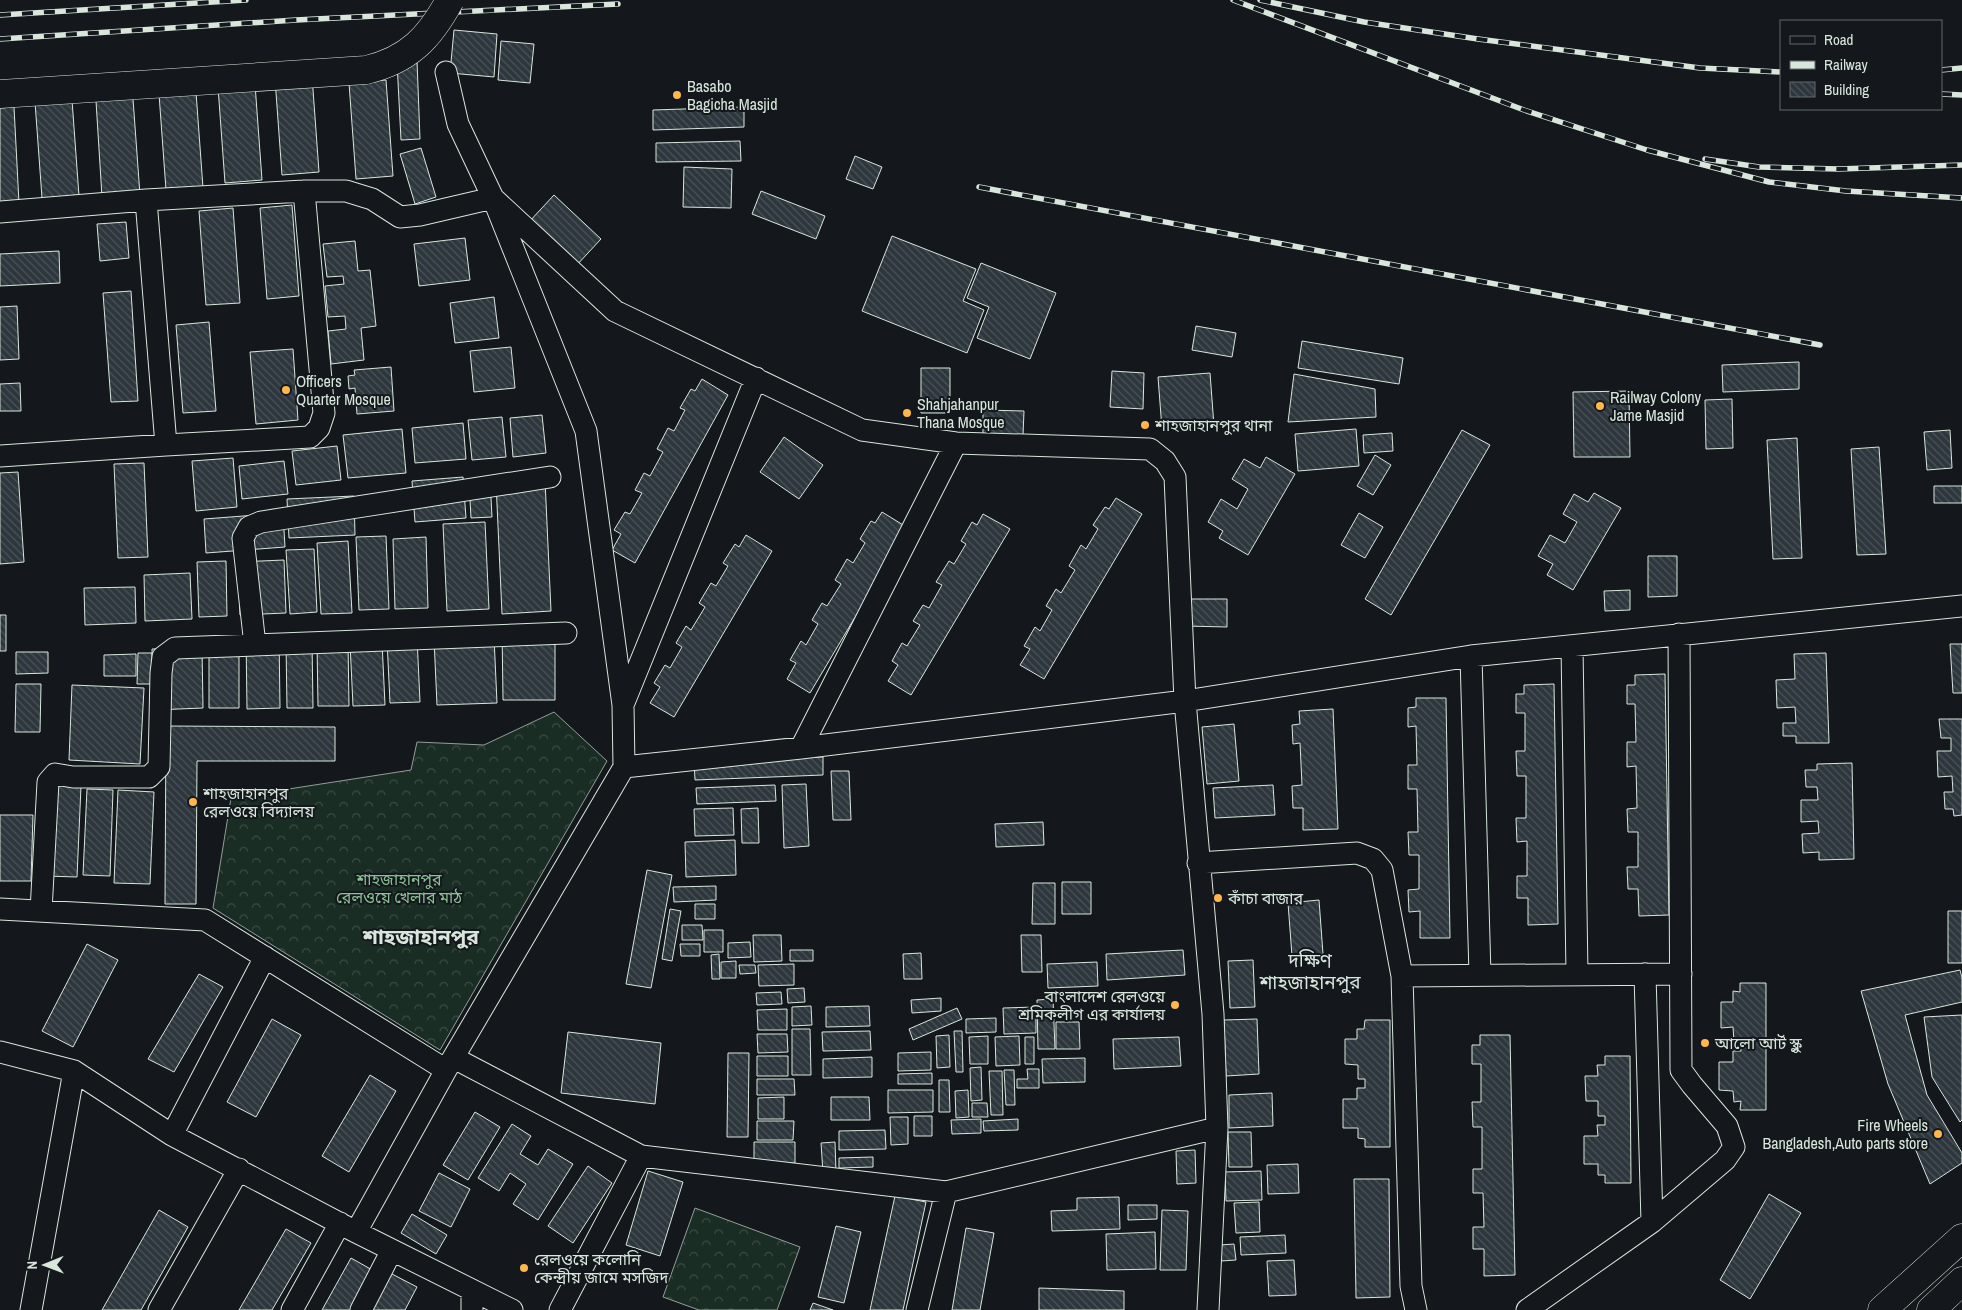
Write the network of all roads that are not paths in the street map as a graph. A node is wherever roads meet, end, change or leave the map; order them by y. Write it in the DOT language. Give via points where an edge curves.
graph roads {
  1 [pos="450,0"];
  2 [pos="446,72"];
  3 [pos="0,94"];
  4 [pos="304,191"];
  5 [pos="493,198"];
  6 [pos="146,200"];
  7 [pos="0,212"];
  8 [pos="756,378"];
  9 [pos="956,443"];
  10 [pos="166,445"];
  11 [pos="0,456"];
  12 [pos="550,478"];
  13 [pos="1962,606"];
  14 [pos="566,633"];
  15 [pos="1678,634"];
  16 [pos="255,645"];
  17 [pos="1572,646"];
  18 [pos="1471,656"];
  19 [pos="1185,701"];
  20 [pos="623,705"];
  21 [pos="801,748"];
  22 [pos="624,767"];
  23 [pos="1198,863"];
  24 [pos="0,909"];
  25 [pos="41,911"];
  26 [pos="265,957"];
  27 [pos="1577,974"];
  28 [pos="1645,974"];
  29 [pos="1681,974"];
  30 [pos="1480,975"];
  31 [pos="1402,976"];
  32 [pos="0,1052"];
  33 [pos="450,1064"];
  34 [pos="74,1071"];
  35 [pos="1217,1128"];
  36 [pos="172,1135"];
  37 [pos="641,1156"];
  38 [pos="239,1169"];
  39 [pos="946,1192"];
  40 [pos="1652,1222"];
  41 [pos="348,1227"];
  42 [pos="1962,1238"];
  43 [pos="392,1250"];
  44 [pos="1962,1281"];
  45 [pos="472,1300"];
  46 [pos="31,1310"];
  47 [pos="159,1310"];
  48 [pos="292,1310"];
  49 [pos="360,1310"];
  50 [pos="512,1310"];
  51 [pos="560,1310"];
  52 [pos="917,1310"];
  53 [pos="1208,1310"];
  54 [pos="1416,1310"];
  55 [pos="1527,1310"];
  56 [pos="1882,1310"];
  57 [pos="1931,1310"];
  1 -- 3 [label="main road, bridge" via="431,32 414,49 382,67"];
  2 -- 5 [label="street" via="458,124"];
  4 -- 5 [label="street" via="346,191 372,199 400,217"];
  4 -- 6 [label="street"];
  4 -- 10 [label="street" via="324,413 319,428 310,437"];
  5 -- 8 [label="street" via="615,311"];
  5 -- 20 [label="street" via="586,431"];
  6 -- 7 [label="street"];
  6 -- 10 [label="street"];
  8 -- 9 [label="street" via="862,430"];
  8 -- 20 [label="street"];
  9 -- 19 [label="street" via="1150,449 1165,460 1175,477"];
  9 -- 21 [label="street"];
  10 -- 11 [label="street"];
  12 -- 16 [label="street" via="262,522 249,527 243,538"];
  13 -- 15 [label="street"];
  14 -- 16 [label="street"];
  15 -- 17 [label="street"];
  15 -- 29 [label="street"];
  16 -- 25 [label="street" via="175,648 163,657 159,767 149,777 55,774 48,782"];
  17 -- 18 [label="street"];
  17 -- 27 [label="street"];
  18 -- 19 [label="street"];
  18 -- 30 [label="street"];
  19 -- 21 [label="street"];
  19 -- 23 [label="street"];
  20 -- 22 [label="street"];
  21 -- 22 [label="street"];
  22 -- 33 [label="street"];
  23 -- 31 [label="street" via="1357,853 1373,859 1382,870"];
  23 -- 35 [label="street" via="1213,1014"];
  24 -- 25 [label="street"];
  25 -- 26 [label="street" via="205,920"];
  26 -- 33 [label="street"];
  26 -- 36 [label="street"];
  27 -- 28 [label="street"];
  27 -- 30 [label="street"];
  28 -- 29 [label="street"];
  28 -- 40 [label="street"];
  29 -- 40 [label="street" via="1681,1070 1727,1126 1734,1147 1725,1160"];
  30 -- 31 [label="street"];
  31 -- 54 [label="street" via="1411,1286"];
  32 -- 34 [label="street"];
  33 -- 37 [label="street"];
  33 -- 41 [label="street"];
  34 -- 36 [label="street"];
  34 -- 46 [label="street"];
  35 -- 39 [label="street"];
  35 -- 53 [label="street"];
  36 -- 38 [label="street"];
  37 -- 39 [label="street"];
  37 -- 51 [label="street"];
  38 -- 41 [label="street"];
  38 -- 47 [label="street"];
  39 -- 52 [label="street"];
  40 -- 55 [label="street"];
  41 -- 43 [label="street"];
  41 -- 48 [label="street"];
  42 -- 56 [label="main road"];
  43 -- 45 [label="street"];
  43 -- 49 [label="street"];
  44 -- 57 [label="main road"];
  45 -- 50 [label="street"];
}
